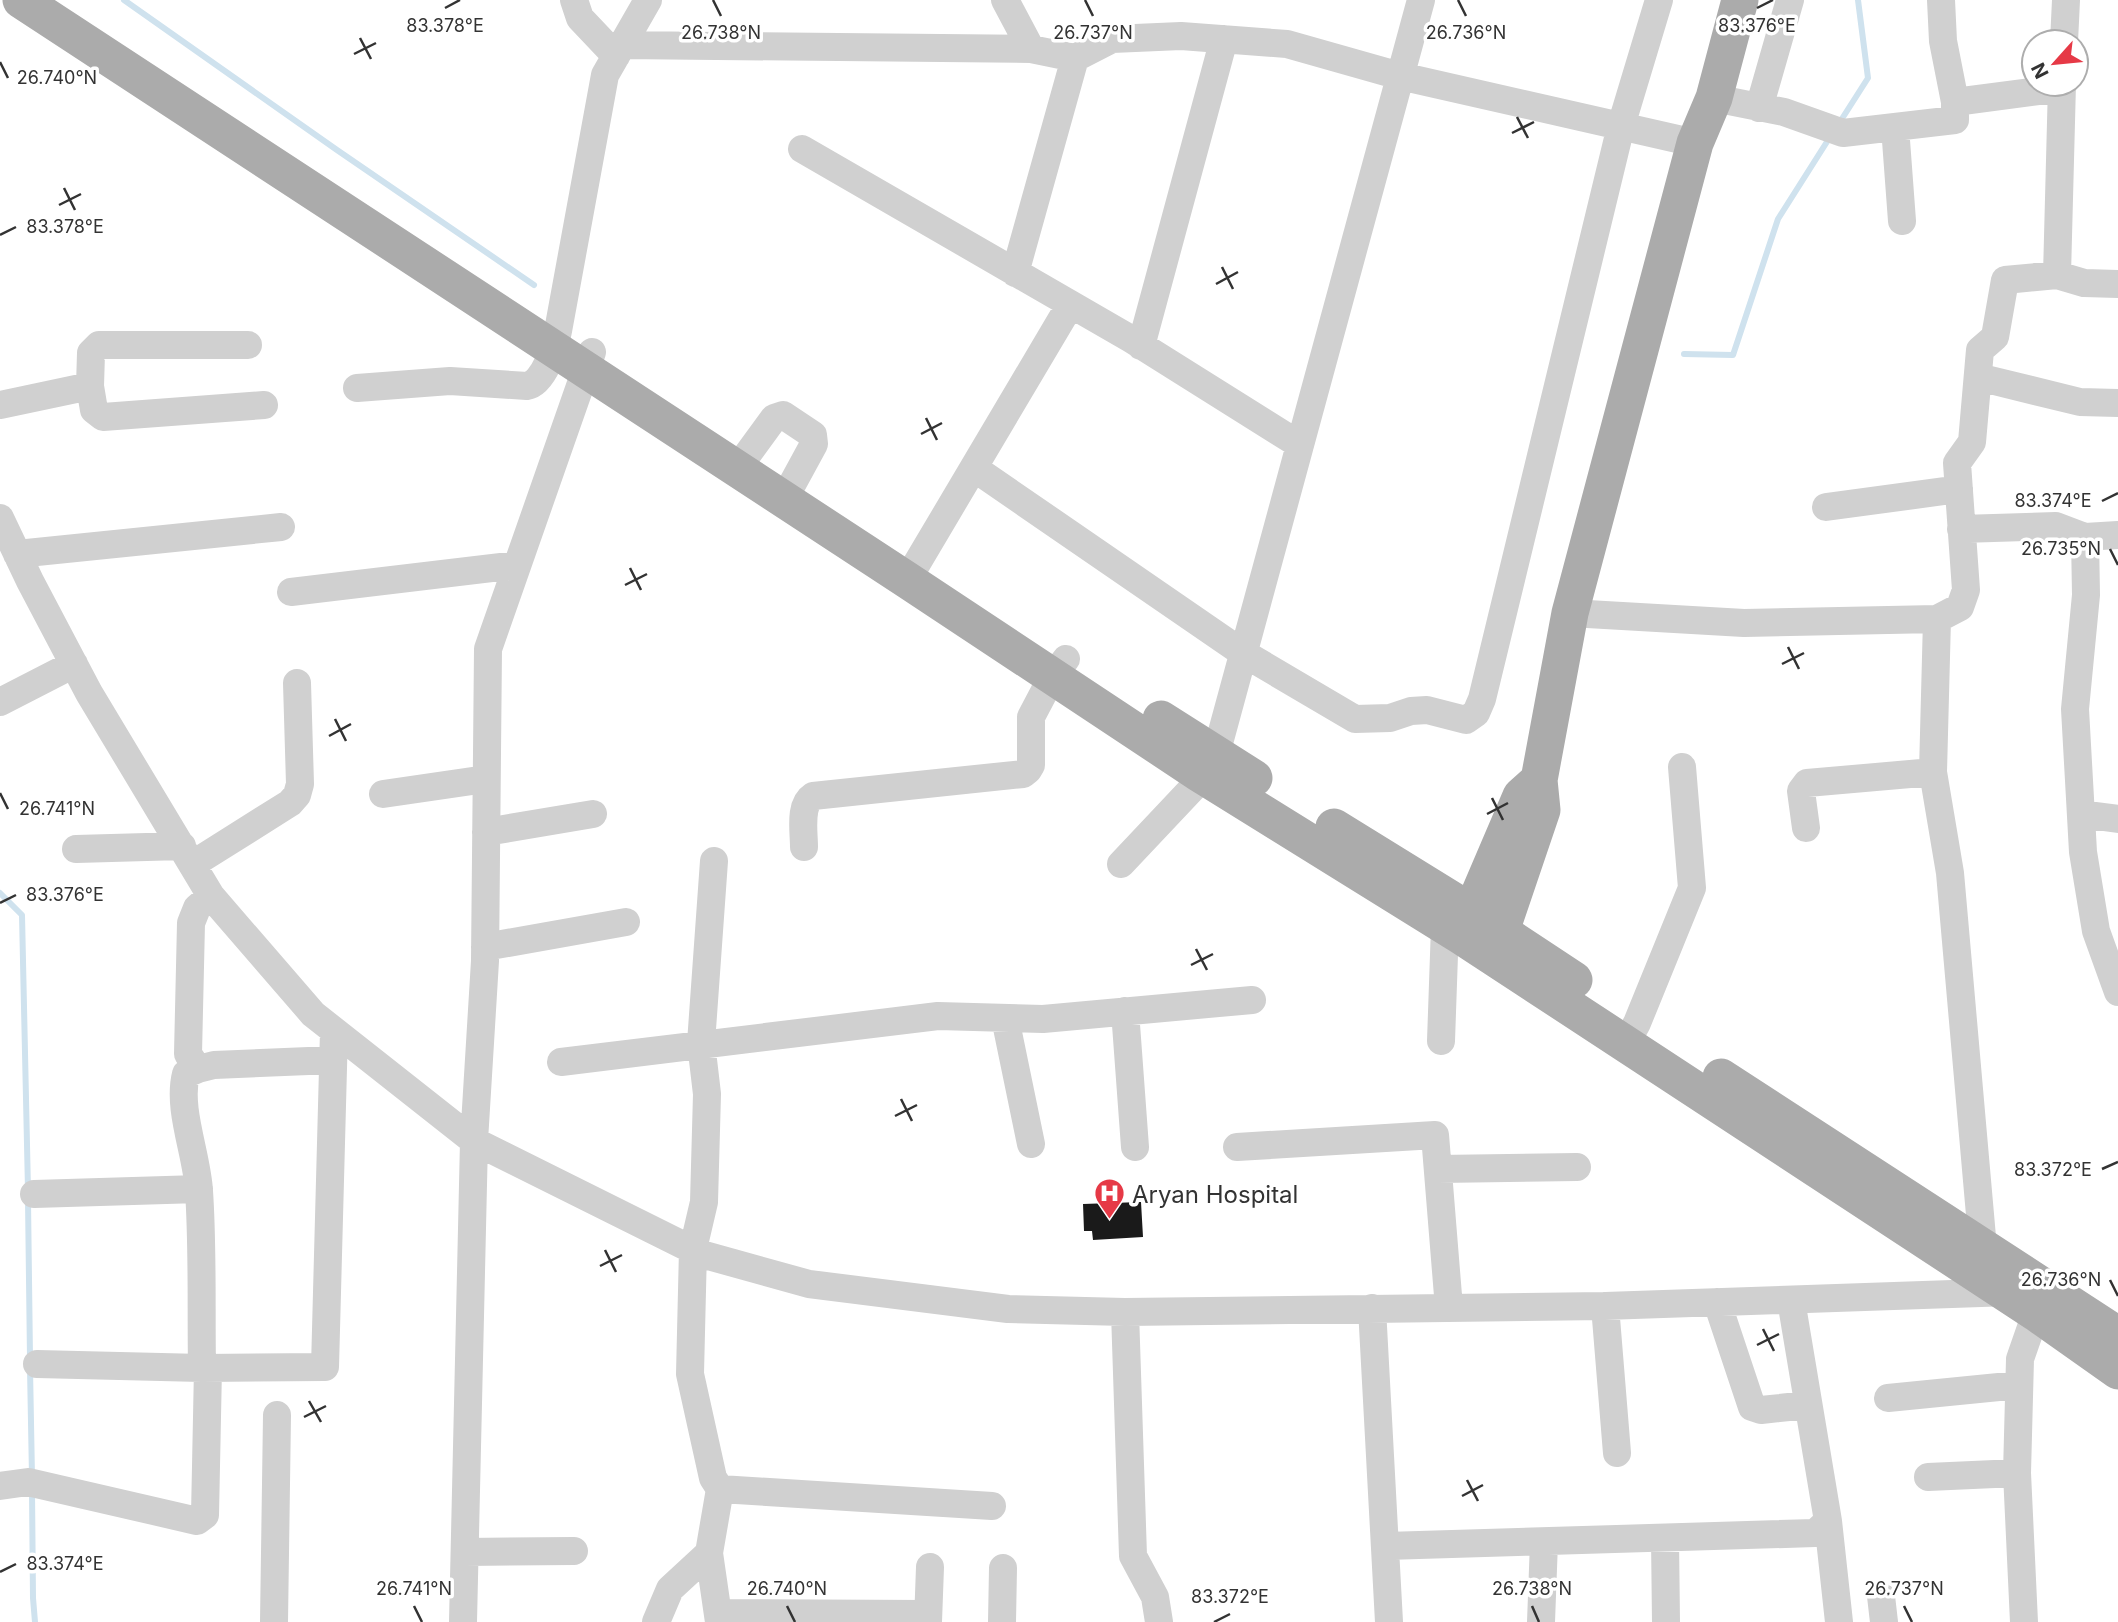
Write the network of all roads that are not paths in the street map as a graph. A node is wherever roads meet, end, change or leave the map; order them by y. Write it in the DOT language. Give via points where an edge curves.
graph roads {
  1 [pos="21,0"];
  2 [pos="58,0"];
  3 [pos="575,0"];
  4 [pos="648,0"];
  5 [pos="1005,0"];
  6 [pos="1421,0"];
  7 [pos="1659,0"];
  8 [pos="1740,0"];
  9 [pos="1790,0"];
  10 [pos="1941,0"];
  11 [pos="2066,0"];
  12 [pos="2065,28"];
  13 [pos="1224,39"];
  14 [pos="1031,49"];
  15 [pos="619,50"];
  16 [pos="1075,58"];
  17 [pos="1401,76"];
  18 [pos="2020,92"];
  19 [pos="1714,98"];
  20 [pos="2062,98"];
  21 [pos="1955,102"];
  22 [pos="1759,108"];
  23 [pos="1621,126"];
  24 [pos="1895,127"];
  25 [pos="1695,143"];
  26 [pos="802,149"];
  27 [pos="1902,221"];
  28 [pos="1015,273"];
  29 [pos="2057,275"];
  30 [pos="2118,284"];
  31 [pos="1070,305"];
  32 [pos="556,340"];
  33 [pos="248,345"];
  34 [pos="1141,346"];
  35 [pos="589,361"];
  36 [pos="1978,377"];
  37 [pos="90,386"];
  38 [pos="357,388"];
  39 [pos="2118,403"];
  40 [pos="0,405"];
  41 [pos="264,405"];
  42 [pos="1300,445"];
  43 [pos="742,461"];
  44 [pos="974,468"];
  45 [pos="1959,489"];
  46 [pos="789,490"];
  47 [pos="1826,507"];
  48 [pos="0,518"];
  49 [pos="281,527"];
  50 [pos="1961,529"];
  51 [pos="2118,536"];
  52 [pos="2085,537"];
  53 [pos="17,554"];
  54 [pos="517,565"];
  55 [pos="914,570"];
  56 [pos="291,592"];
  57 [pos="1570,613"];
  58 [pos="1937,619"];
  59 [pos="1243,653"];
  60 [pos="74,664"];
  61 [pos="1059,668"];
  62 [pos="297,683"];
  63 [pos="0,702"];
  64 [pos="1210,765"];
  65 [pos="1682,767"];
  66 [pos="1933,772"];
  67 [pos="486,779"];
  68 [pos="383,794"];
  69 [pos="593,814"];
  70 [pos="2081,814"];
  71 [pos="2118,819"];
  72 [pos="1806,828"];
  73 [pos="486,832"];
  74 [pos="804,847"];
  75 [pos="76,849"];
  76 [pos="187,855"];
  77 [pos="714,861"];
  78 [pos="1121,864"];
  79 [pos="211,896"];
  80 [pos="626,922"];
  81 [pos="1473,932"];
  82 [pos="485,947"];
  83 [pos="2110,951"];
  84 [pos="2118,992"];
  85 [pos="1252,1000"];
  86 [pos="1125,1011"];
  87 [pos="1005,1018"];
  88 [pos="334,1031"];
  89 [pos="1631,1034"];
  90 [pos="1441,1041"];
  91 [pos="701,1043"];
  92 [pos="334,1060"];
  93 [pos="561,1062"];
  94 [pos="198,1069"];
  95 [pos="474,1141"];
  96 [pos="1031,1144"];
  97 [pos="1135,1147"];
  98 [pos="1237,1147"];
  99 [pos="1577,1167"];
  100 [pos="1438,1169"];
  101 [pos="199,1189"];
  102 [pos="34,1194"];
  103 [pos="693,1249"];
  104 [pos="1990,1273"];
  105 [pos="2043,1297"];
  106 [pos="1791,1300"];
  107 [pos="1717,1302"];
  108 [pos="1605,1306"];
  109 [pos="1372,1308"];
  110 [pos="1449,1308"];
  111 [pos="1125,1312"];
  112 [pos="2108,1335"];
  113 [pos="37,1364"];
  114 [pos="205,1368"];
  115 [pos="2118,1371"];
  116 [pos="2019,1385"];
  117 [pos="1888,1398"];
  118 [pos="1808,1405"];
  119 [pos="277,1415"];
  120 [pos="1617,1453"];
  121 [pos="2017,1473"];
  122 [pos="1928,1477"];
  123 [pos="0,1486"];
  124 [pos="720,1489"];
  125 [pos="992,1506"];
  126 [pos="1828,1521"];
  127 [pos="1665,1538"];
  128 [pos="1544,1542"];
  129 [pos="1386,1546"];
  130 [pos="574,1550"];
  131 [pos="465,1552"];
  132 [pos="709,1553"];
  133 [pos="930,1567"];
  134 [pos="1003,1568"];
  135 [pos="718,1617"];
  136 [pos="835,1618"];
  137 [pos="928,1618"];
  138 [pos="274,1622"];
  139 [pos="463,1622"];
  140 [pos="656,1622"];
  141 [pos="1002,1622"];
  142 [pos="1159,1622"];
  143 [pos="1388,1622"];
  144 [pos="1541,1622"];
  145 [pos="1665,1622"];
  146 [pos="1839,1622"];
  147 [pos="2024,1622"];
  1 -- 32 [label="main road"];
  2 -- 32 [label="main road"];
  3 -- 15 [label="street" via="580,18"];
  4 -- 15 [label="street"];
  5 -- 14 [label="street"];
  6 -- 17 [label="street"];
  7 -- 23 [label="street"];
  8 -- 19 [label="main road"];
  9 -- 22 [label="street"];
  10 -- 21 [label="street" via="1943,41"];
  11 -- 12 [label="street"];
  13 -- 16 [label="street" via="1112,39"];
  13 -- 17 [label="street" via="1287,44"];
  13 -- 34 [label="street"];
  14 -- 15 [label="street"];
  14 -- 16 [label="street"];
  15 -- 32 [label="street" via="605,75"];
  16 -- 28 [label="street"];
  17 -- 23 [label="street"];
  17 -- 42 [label="street"];
  18 -- 21 [label="street"];
  19 -- 22 [label="street"];
  19 -- 25 [label="main road"];
  20 -- 29 [label="street"];
  21 -- 24 [label="street" via="1955,120"];
  22 -- 24 [label="street" via="1835,130"];
  23 -- 25 [label="street"];
  23 -- 59 [label="street" via="1476,713 1466,720 1427,710 1355,719"];
  24 -- 27 [label="street"];
  25 -- 57 [label="main road"];
  26 -- 28 [label="street"];
  28 -- 31 [label="street"];
  29 -- 30 [label="street" via="2084,283"];
  29 -- 36 [label="street" via="2005,280 1995,337 1980,350"];
  31 -- 34 [label="street"];
  31 -- 44 [label="street"];
  32 -- 35 [label="main road"];
  32 -- 38 [label="street" via="533,385 450,381"];
  33 -- 37 [label="street" via="99,345 90,353"];
  34 -- 42 [label="street"];
  35 -- 43 [label="main road"];
  35 -- 54 [label="street"];
  36 -- 39 [label="street" via="2080,402"];
  36 -- 45 [label="street" via="1972,442 1957,463"];
  37 -- 40 [label="street"];
  37 -- 41 [label="street" via="94,411 103,417"];
  42 -- 59 [label="street"];
  43 -- 46 [label="main road"];
  43 -- 46 [label="street" via="774,418 783,415 815,439"];
  44 -- 55 [label="street"];
  44 -- 59 [label="street"];
  45 -- 47 [label="street"];
  45 -- 50 [label="street"];
  46 -- 55 [label="main road"];
  48 -- 53 [label="street"];
  49 -- 53 [label="street"];
  50 -- 52 [label="street" via="2056,526"];
  50 -- 58 [label="street" via="1966,590 1960,607"];
  51 -- 52 [label="street"];
  52 -- 70 [label="street" via="2086,595 2075,709"];
  53 -- 60 [label="street"];
  54 -- 56 [label="street"];
  54 -- 67 [label="street" via="488,649"];
  55 -- 61 [label="main road"];
  57 -- 58 [label="street" via="1744,623"];
  57 -- 81 [label="main road" via="1539,780 1542,810"];
  58 -- 66 [label="street"];
  59 -- 64 [label="street"];
  60 -- 63 [label="street"];
  60 -- 76 [label="street"];
  61 -- 64 [label="main road"];
  61 -- 74 [label="street" via="1031,717 1031,765 1023,774 813,796 804,806"];
  62 -- 76 [label="street" via="297,795 290,803"];
  64 -- 78 [label="street"];
  64 -- 81 [label="main road"];
  65 -- 89 [label="street" via="1692,888"];
  66 -- 72 [label="street" via="1807,783 1801,791"];
  66 -- 104 [label="street" via="1950,873"];
  67 -- 68 [label="street"];
  67 -- 73 [label="street"];
  69 -- 73 [label="street"];
  70 -- 71 [label="street"];
  70 -- 83 [label="street" via="2082,852 2096,931"];
  73 -- 82 [label="street"];
  75 -- 76 [label="street"];
  76 -- 79 [label="street"];
  77 -- 91 [label="street"];
  79 -- 88 [label="street" via="313,1014"];
  79 -- 94 [label="street" via="197,908 191,923 188,1054"];
  80 -- 82 [label="street"];
  81 -- 89 [label="main road"];
  81 -- 90 [label="street"];
  82 -- 95 [label="street"];
  83 -- 84 [label="street"];
  85 -- 86 [label="street"];
  86 -- 87 [label="street"];
  86 -- 97 [label="street"];
  87 -- 91 [label="street" via="938,1016"];
  87 -- 96 [label="street"];
  88 -- 92 [label="street"];
  88 -- 95 [label="street"];
  89 -- 104 [label="main road"];
  91 -- 93 [label="street"];
  91 -- 103 [label="street" via="707,1094 704,1202"];
  92 -- 94 [label="street"];
  92 -- 114 [label="street" via="325,1367"];
  94 -- 101 [label="street" via="187,1074 183,1087"];
  95 -- 103 [label="street"];
  95 -- 131 [label="street"];
  98 -- 100 [label="street" via="1435,1135"];
  99 -- 100 [label="street"];
  100 -- 110 [label="street"];
  101 -- 102 [label="street"];
  101 -- 114 [label="street"];
  103 -- 111 [label="street" via="809,1284 1008,1309"];
  103 -- 124 [label="street" via="690,1374 713,1478"];
  104 -- 105 [label="main road"];
  104 -- 105 [label="main road"];
  104 -- 106 [label="street"];
  105 -- 112 [label="main road"];
  105 -- 116 [label="street" via="2020,1359"];
  106 -- 107 [label="street"];
  106 -- 118 [label="street"];
  107 -- 108 [label="street"];
  107 -- 118 [label="street" via="1752,1407"];
  108 -- 110 [label="street"];
  108 -- 120 [label="street"];
  109 -- 110 [label="street"];
  109 -- 111 [label="street"];
  109 -- 129 [label="street"];
  111 -- 142 [label="street" via="1133,1556 1155,1597"];
  112 -- 115 [label="main road"];
  113 -- 114 [label="street"];
  114 -- 123 [label="street" via="202,1519 28,1482"];
  116 -- 117 [label="street"];
  116 -- 121 [label="street"];
  118 -- 126 [label="street"];
  119 -- 138 [label="street"];
  121 -- 122 [label="street"];
  121 -- 147 [label="street"];
  124 -- 125 [label="street"];
  124 -- 132 [label="street"];
  126 -- 127 [label="street" via="1815,1533"];
  126 -- 146 [label="street"];
  127 -- 128 [label="street"];
  127 -- 145 [label="street"];
  128 -- 129 [label="street"];
  128 -- 144 [label="street"];
  129 -- 143 [label="street"];
  130 -- 131 [label="street"];
  131 -- 139 [label="street"];
  132 -- 135 [label="street"];
  132 -- 140 [label="street" via="670,1589"];
  133 -- 137 [label="street"];
  134 -- 141 [label="street"];
  135 -- 136 [label="street"];
  136 -- 137 [label="street"];
}
